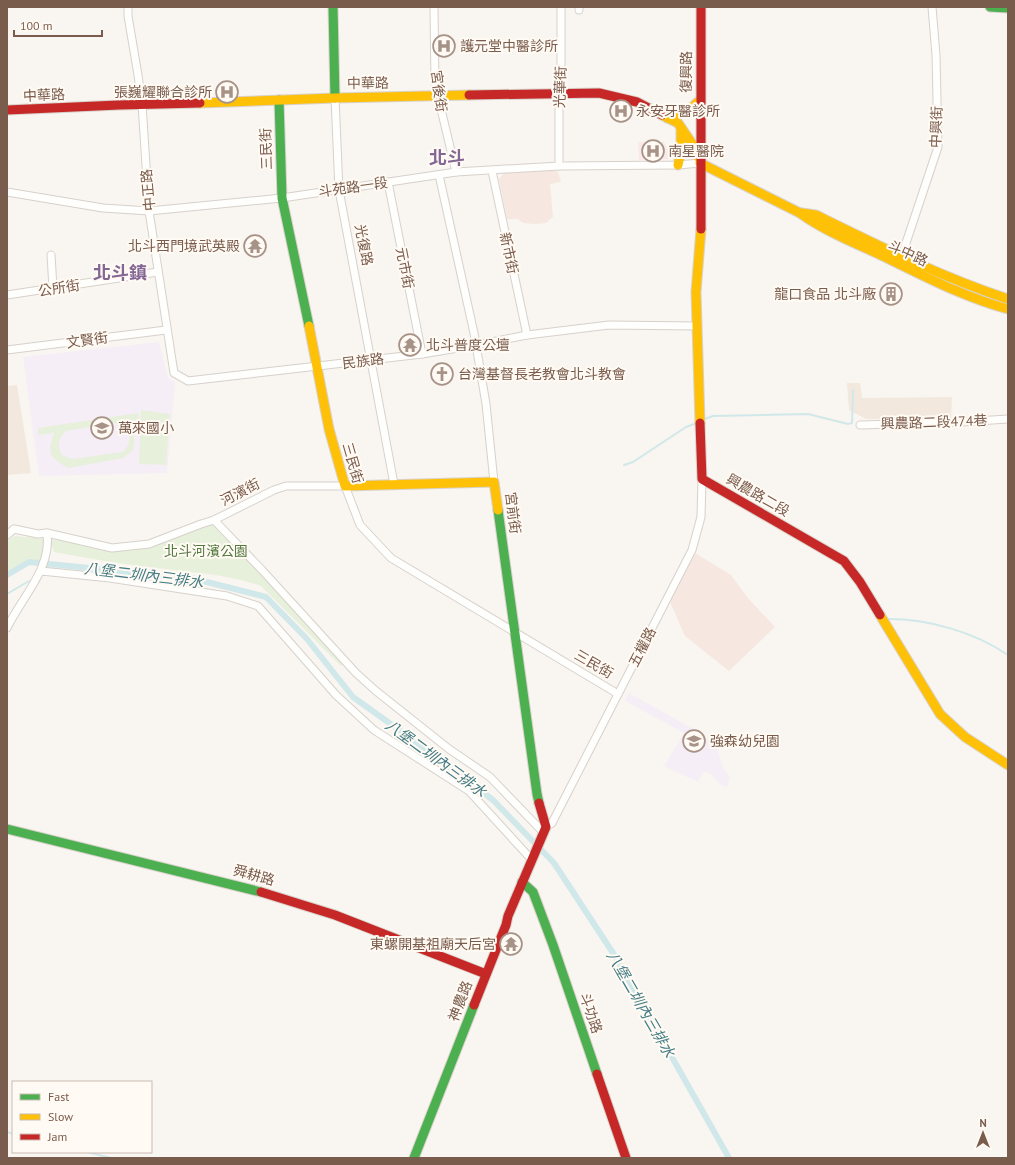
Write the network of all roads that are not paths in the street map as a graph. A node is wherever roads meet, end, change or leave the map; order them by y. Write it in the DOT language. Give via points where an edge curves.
graph roads {
  1 [pos="128,7"];
  2 [pos="333,7"];
  3 [pos="434,7"];
  4 [pos="561,7"];
  5 [pos="701,7"];
  6 [pos="932,7"];
  7 [pos="990,7"];
  8 [pos="1008,8"];
  9 [pos="562,95"];
  10 [pos="437,96"];
  11 [pos="335,98"];
  12 [pos="279,100"];
  13 [pos="700,100"];
  14 [pos="142,104"];
  15 [pos="7,110"];
  16 [pos="667,118"];
  17 [pos="681,126"];
  18 [pos="700,162"];
  19 [pos="678,165"];
  20 [pos="559,166"];
  21 [pos="492,171"];
  22 [pos="456,172"];
  23 [pos="439,175"];
  24 [pos="388,182"];
  25 [pos="339,190"];
  26 [pos="7,192"];
  27 [pos="282,198"];
  28 [pos="149,211"];
  29 [pos="52,255"];
  30 [pos="901,261"];
  31 [pos="158,272"];
  32 [pos="53,288"];
  33 [pos="7,295"];
  34 [pos="1008,299"];
  35 [pos="1008,309"];
  36 [pos="697,326"];
  37 [pos="166,330"];
  38 [pos="528,335"];
  39 [pos="476,345"];
  40 [pos="7,350"];
  41 [pos="422,354"];
  42 [pos="371,360"];
  43 [pos="318,366"];
  44 [pos="174,373"];
  45 [pos="1008,419"];
  46 [pos="860,425"];
  47 [pos="702,479"];
  48 [pos="494,482"];
  49 [pos="394,484"];
  50 [pos="345,486"];
  51 [pos="214,520"];
  52 [pos="47,533"];
  53 [pos="7,535"];
  54 [pos="41,571"];
  55 [pos="7,628"];
  56 [pos="514,633"];
  57 [pos="618,694"];
  58 [pos="1008,765"];
  59 [pos="7,829"];
  60 [pos="544,832"];
  61 [pos="533,857"];
  62 [pos="522,882"];
  63 [pos="486,974"];
  64 [pos="414,1158"];
  65 [pos="626,1158"];
  1 -- 14 [label="street, 中正路"];
  2 -- 11 [label="street, 光復路"];
  3 -- 10 [label="street, 宮後街"];
  4 -- 9 [label="street, 光華街"];
  5 -- 13 [label="street, 復興路"];
  6 -- 30 [label="street, 中興街" via="938,147"];
  7 -- 8 [label="street"];
  9 -- 10 [label="street, 中華路"];
  9 -- 16 [label="street, 中華路" via="599,93 613,96 637,102"];
  9 -- 20 [label="street, 光華街" via="559,106"];
  10 -- 11 [label="street, 中華路"];
  10 -- 22 [label="street, 宮後街"];
  11 -- 12 [label="street, 中華路"];
  11 -- 25 [label="street, 光復路"];
  12 -- 14 [label="street, 中華路"];
  12 -- 27 [label="street, 三民街"];
  13 -- 16 [label="street" via="692,109"];
  13 -- 18 [label="street, 復興路"];
  14 -- 15 [label="street, 中華路"];
  14 -- 28 [label="street, 中正路"];
  16 -- 17 [label="street, 中華路"];
  17 -- 18 [label="street, 中華路"];
  17 -- 19 [label="street" via="683,146"];
  18 -- 19 [label="street, 斗苑路一段"];
  18 -- 30 [label="street, 斗中路" via="836,234"];
  18 -- 36 [label="street"];
  19 -- 20 [label="street, 斗苑路一段"];
  20 -- 21 [label="street, 斗苑路一段"];
  21 -- 22 [label="street, 斗苑路一段"];
  21 -- 38 [label="street, 新市街"];
  22 -- 23 [label="street, 斗苑路一段"];
  23 -- 24 [label="street, 斗苑路一段"];
  23 -- 39 [label="street, 宮前街"];
  24 -- 25 [label="street, 斗苑路一段"];
  24 -- 41 [label="street, 元市街"];
  25 -- 27 [label="street, 斗苑路一段"];
  25 -- 42 [label="street, 光復路"];
  26 -- 28 [label="street, 斗苑路一段" via="103,208"];
  27 -- 28 [label="street, 斗苑路一段"];
  27 -- 43 [label="street, 三民街"];
  28 -- 31 [label="street, 中正路"];
  29 -- 32 [label="street"];
  30 -- 34 [label="street, 斗中路"];
  30 -- 35 [label="street, 斗中路" via="957,291"];
  31 -- 32 [label="street, 公所街"];
  31 -- 37 [label="street, 中正路"];
  32 -- 33 [label="street, 公所街"];
  36 -- 38 [label="street, 民族路" via="608,325"];
  36 -- 47 [label="street"];
  37 -- 40 [label="street, 文賢街"];
  37 -- 44 [label="street, 中正路"];
  38 -- 39 [label="street, 民族路"];
  39 -- 41 [label="street, 民族路"];
  39 -- 48 [label="street, 宮前街" via="486,404"];
  41 -- 42 [label="street, 民族路"];
  42 -- 43 [label="street, 民族路"];
  42 -- 49 [label="street, 光復路"];
  43 -- 44 [label="street, 民族路" via="188,381"];
  43 -- 50 [label="street, 三民街" via="329,429"];
  45 -- 46 [label="street, 興農路二段474巷"];
  47 -- 57 [label="street, 五權路" via="701,516 692,550"];
  47 -- 58 [label="street, 興農路二段" via="844,561 860,582 940,714 965,737"];
  48 -- 49 [label="street, 河濱街"];
  48 -- 56 [label="street, 宮前街"];
  49 -- 50 [label="street, 河濱街"];
  50 -- 51 [label="street, 河濱街" via="286,486"];
  50 -- 56 [label="street, 三民街" via="360,525 391,558"];
  51 -- 52 [label="street, 河濱街" via="149,544 112,548"];
  51 -- 60 [label="street" via="356,673 449,748 490,777"];
  52 -- 53 [label="street, 河濱街" via="38,534 14,529"];
  52 -- 54 [label="street" via="48,544"];
  54 -- 55 [label="street" via="22,604 13,614"];
  54 -- 61 [label="street" via="110,578 227,596 258,606 336,695 374,730 469,791"];
  56 -- 57 [label="street, 三民街"];
  56 -- 60 [label="street, 宮前街"];
  57 -- 60 [label="street, 五權路" via="552,823"];
  59 -- 63 [label="street, 舜耕路" via="266,893 335,915"];
  60 -- 61 [label="street"];
  61 -- 62 [label="street, 神農路"];
  62 -- 63 [label="street, 神農路"];
  62 -- 65 [label="street, 斗功路" via="533,892 553,945"];
  63 -- 64 [label="street, 神農路"];
}
